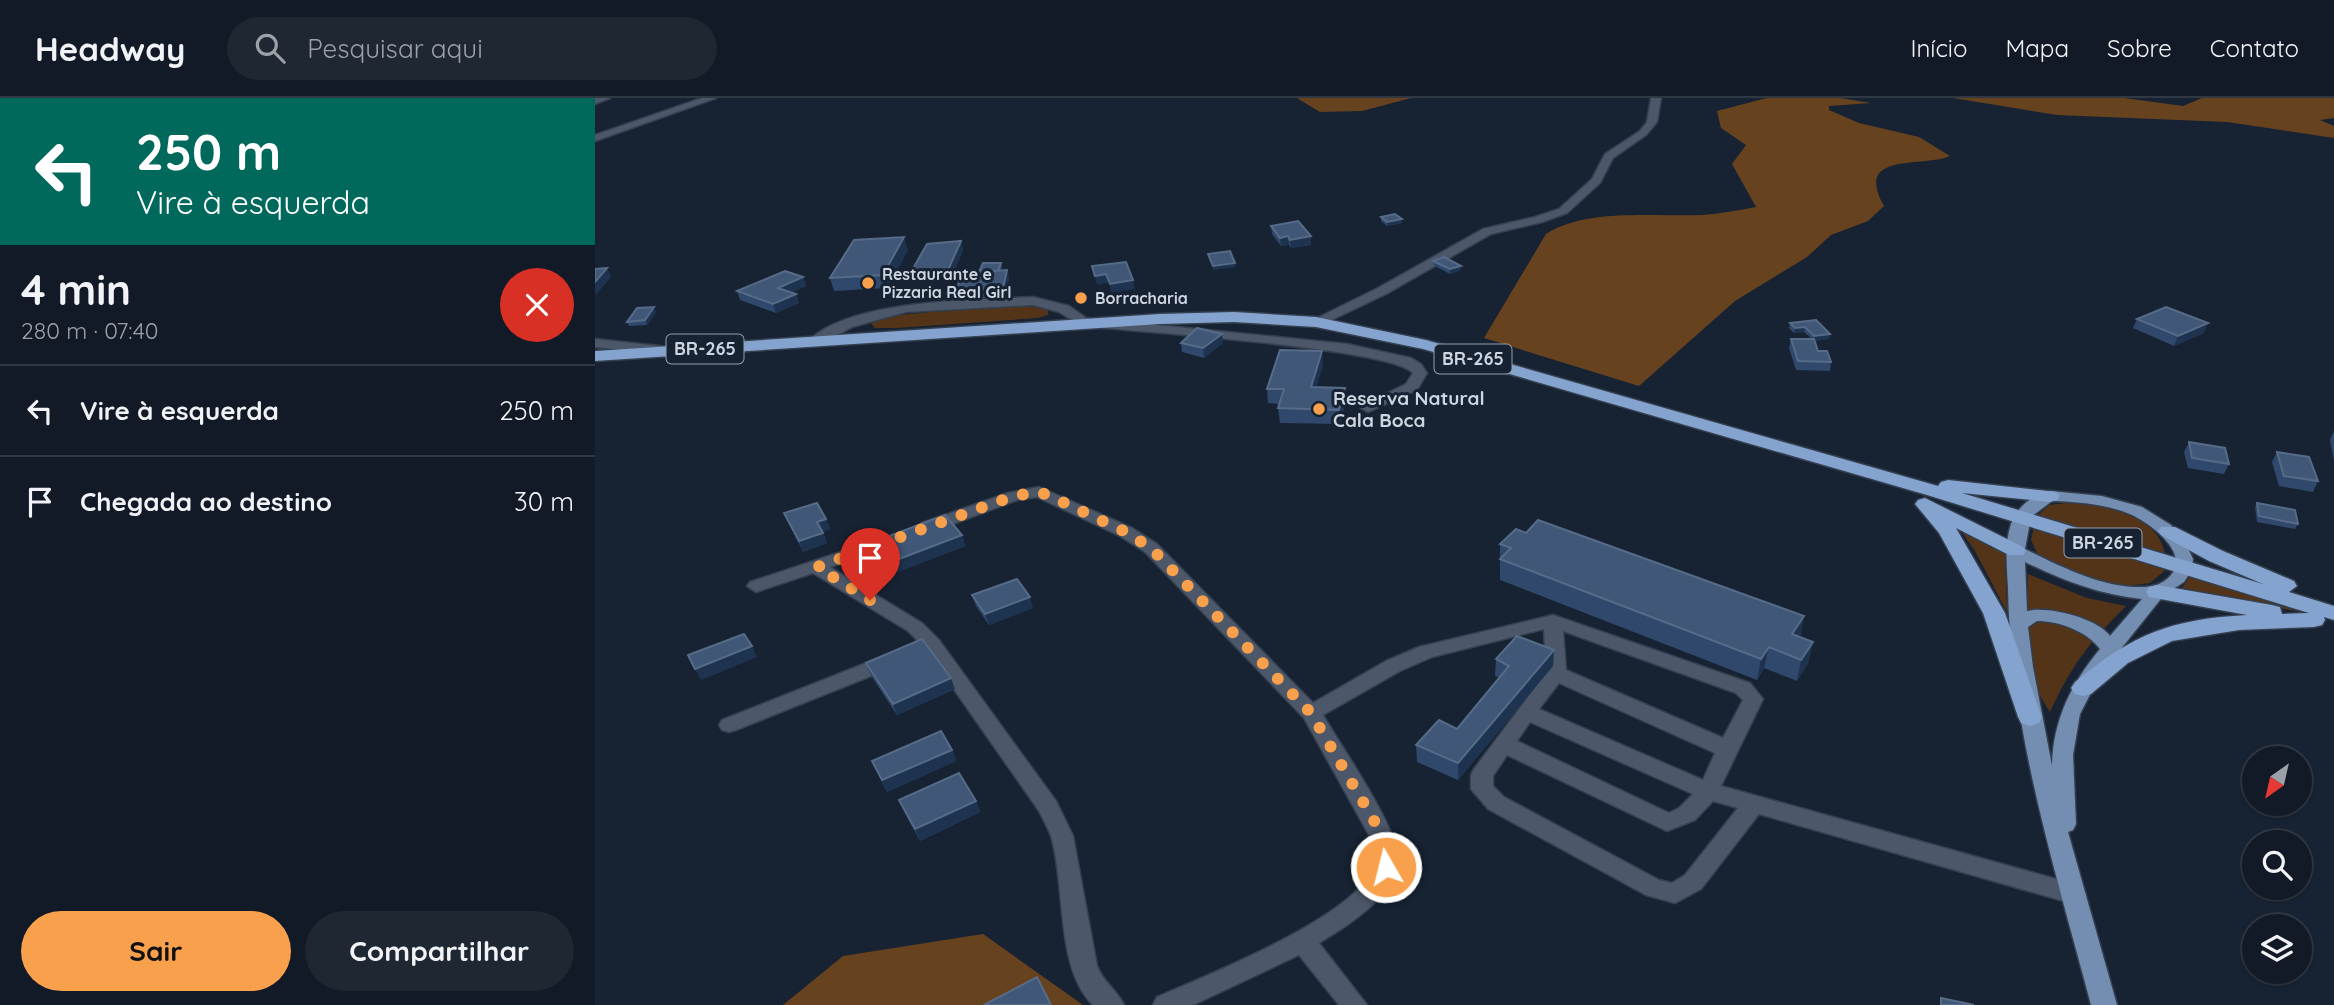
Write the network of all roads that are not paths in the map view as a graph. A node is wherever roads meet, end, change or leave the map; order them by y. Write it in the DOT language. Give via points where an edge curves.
graph roads {
  1 [pos="605,98"];
  2 [pos="711,98"];
  3 [pos="1656,98"];
  4 [pos="595,101"];
  5 [pos="595,138"];
  6 [pos="1082,322"];
  7 [pos="1316,322"];
  8 [pos="814,342"];
  9 [pos="595,343"];
  10 [pos="671,351"];
  11 [pos="595,356"];
  12 [pos="1368,408"];
  13 [pos="1853,468"];
  14 [pos="2050,496"];
  15 [pos="1925,504"];
  16 [pos="2022,518"];
  17 [pos="2168,531"];
  18 [pos="2016,551"];
  19 [pos="817,567"];
  20 [pos="2184,568"];
  21 [pos="756,586"];
  22 [pos="2157,592"];
  23 [pos="2334,604"];
  24 [pos="2327,619"];
  25 [pos="1553,621"];
  26 [pos="2018,625"];
  27 [pos="932,643"];
  28 [pos="2111,651"];
  29 [pos="1556,674"];
  30 [pos="2083,688"];
  31 [pos="1526,712"];
  32 [pos="1311,713"];
  33 [pos="2030,717"];
  34 [pos="729,725"];
  35 [pos="1504,744"];
  36 [pos="1727,750"];
  37 [pos="1708,791"];
  38 [pos="1753,805"];
  39 [pos="2071,884"];
  40 [pos="1304,942"];
  41 [pos="1111,1005"];
  42 [pos="1166,1005"];
  43 [pos="1355,1005"];
  44 [pos="2104,1005"];
  1 -- 4 [label="street"];
  2 -- 5 [label="street"];
  3 -- 7 [label="street" via="1652,122 1643,133 1609,156 1596,181 1563,211 1487,231 1382,291"];
  6 -- 7 [label="highway, BR-265" via="1234,317"];
  6 -- 8 [label="highway, BR-265"];
  6 -- 8 [label="street" via="1065,309 1033,301 905,308 867,317"];
  6 -- 12 [label="street" via="1300,342 1394,357 1416,367 1420,373 1412,387"];
  7 -- 13 [label="highway, BR-265" via="1426,345"];
  8 -- 10 [label="highway, BR-265"];
  9 -- 10 [label="street"];
  10 -- 11 [label="highway, BR-265"];
  13 -- 14 [label="highway" via="1946,485"];
  13 -- 15 [label="highway"];
  13 -- 16 [label="highway, BR-265"];
  14 -- 16 [label="main road" via="2026,509"];
  14 -- 17 [label="main road" via="2108,502"];
  15 -- 18 [label="highway"];
  15 -- 33 [label="highway" via="1948,531 1994,613"];
  16 -- 18 [label="main road"];
  16 -- 20 [label="highway, BR-265"];
  17 -- 20 [label="main road" via="2184,554"];
  17 -- 23 [label="highway" via="2216,556"];
  18 -- 22 [label="main road" via="2094,584"];
  18 -- 26 [label="main road"];
  19 -- 21 [label="street"];
  19 -- 27 [label="street" via="915,627"];
  19 -- 32 [label="street" via="1014,496 1039,492 1151,548"];
  20 -- 22 [label="main road" via="2179,578"];
  20 -- 24 [label="highway, BR-265"];
  22 -- 24 [label="highway"];
  22 -- 28 [label="main road"];
  24 -- 30 [label="highway" via="2201,626 2156,637 2120,657"];
  25 -- 29 [label="street"];
  25 -- 32 [label="street" via="1426,652"];
  25 -- 36 [label="street" via="1743,688 1753,699"];
  26 -- 28 [label="main road" via="2032,616 2064,619 2099,634"];
  26 -- 33 [label="main road"];
  27 -- 34 [label="street"];
  27 -- 41 [label="street" via="1048,807 1062,836 1084,966 1093,988"];
  28 -- 30 [label="main road"];
  29 -- 31 [label="street"];
  29 -- 36 [label="street"];
  30 -- 39 [label="main road" via="2066,729 2061,766"];
  31 -- 35 [label="street"];
  31 -- 37 [label="street"];
  32 -- 40 [label="street" via="1388,852 1386,867 1368,894"];
  33 -- 39 [label="main road"];
  35 -- 37 [label="street" via="1667,822 1683,819"];
  35 -- 38 [label="street" via="1482,775 1482,789 1496,803 1654,888 1675,893 1693,882"];
  36 -- 37 [label="street"];
  37 -- 38 [label="street"];
  38 -- 39 [label="street"];
  39 -- 44 [label="main road"];
  40 -- 42 [label="street"];
  40 -- 43 [label="street"];
}
